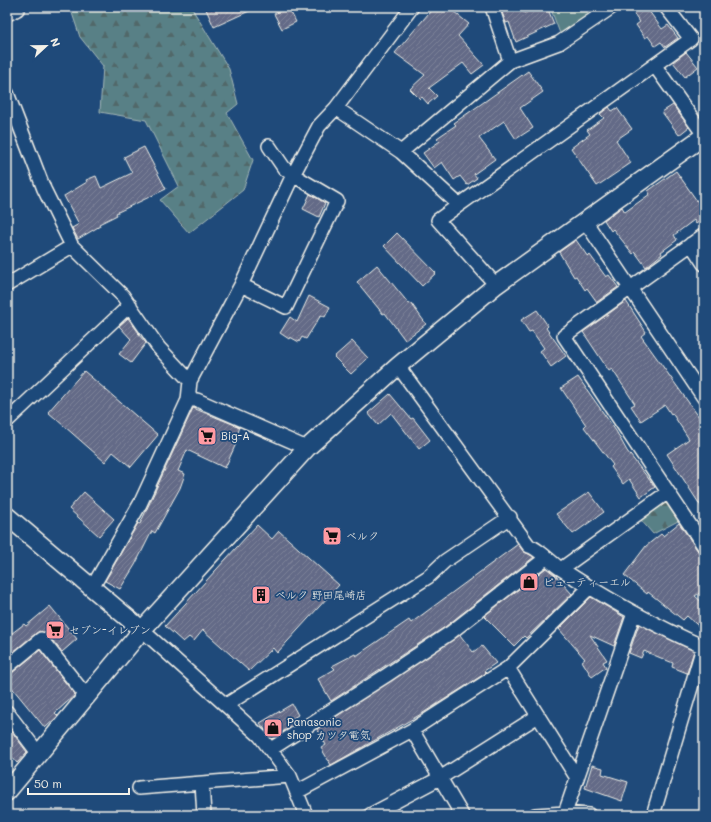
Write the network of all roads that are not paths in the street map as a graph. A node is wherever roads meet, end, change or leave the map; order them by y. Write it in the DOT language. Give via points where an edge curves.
graph roads {
  1 [pos="14,7"];
  2 [pos="412,7"];
  3 [pos="492,7"];
  4 [pos="612,7"];
  5 [pos="666,7"];
  6 [pos="7,11"];
  7 [pos="510,61"];
  8 [pos="655,66"];
  9 [pos="7,93"];
  10 [pos="336,108"];
  11 [pos="704,135"];
  12 [pos="269,146"];
  13 [pos="401,152"];
  14 [pos="293,175"];
  15 [pos="458,204"];
  16 [pos="585,221"];
  17 [pos="704,235"];
  18 [pos="691,244"];
  19 [pos="72,246"];
  20 [pos="704,264"];
  21 [pos="7,285"];
  22 [pos="241,285"];
  23 [pos="496,285"];
  24 [pos="630,287"];
  25 [pos="130,305"];
  26 [pos="398,366"];
  27 [pos="190,381"];
  28 [pos="704,398"];
  29 [pos="188,400"];
  30 [pos="7,421"];
  31 [pos="307,448"];
  32 [pos="668,492"];
  33 [pos="7,516"];
  34 [pos="510,518"];
  35 [pos="700,532"];
  36 [pos="704,546"];
  37 [pos="546,558"];
  38 [pos="561,569"];
  39 [pos="92,588"];
  40 [pos="589,588"];
  41 [pos="634,613"];
  42 [pos="142,630"];
  43 [pos="704,646"];
  44 [pos="7,667"];
  45 [pos="508,668"];
  46 [pos="87,697"];
  47 [pos="226,705"];
  48 [pos="7,712"];
  49 [pos="538,716"];
  50 [pos="412,730"];
  51 [pos="271,749"];
  52 [pos="38,753"];
  53 [pos="290,776"];
  54 [pos="440,778"];
  55 [pos="577,778"];
  56 [pos="202,783"];
  57 [pos="139,788"];
  58 [pos="7,792"];
  59 [pos="297,792"];
  60 [pos="565,813"];
  61 [pos="204,815"];
  62 [pos="306,815"];
  63 [pos="370,815"];
  64 [pos="462,815"];
  65 [pos="535,815"];
  66 [pos="589,815"];
  67 [pos="653,815"];
  1 -- 6 [label="main road"];
  2 -- 10 [label="street"];
  3 -- 7 [label="street"];
  4 -- 7 [label="street" via="559,43"];
  5 -- 8 [label="street" via="691,39"];
  7 -- 13 [label="street"];
  8 -- 11 [label="street"];
  8 -- 15 [label="street"];
  9 -- 19 [label="street" via="44,188"];
  10 -- 13 [label="street"];
  10 -- 14 [label="street" via="319,126"];
  11 -- 16 [label="street"];
  12 -- 14 [label="street" via="284,168"];
  13 -- 15 [label="street"];
  14 -- 22 [label="street"];
  14 -- 22 [label="street" via="337,201 286,306"];
  15 -- 23 [label="street" via="438,220"];
  16 -- 23 [label="street"];
  16 -- 24 [label="street"];
  17 -- 18 [label="street"];
  18 -- 20 [label="street"];
  18 -- 24 [label="street"];
  19 -- 21 [label="street"];
  19 -- 25 [label="street"];
  22 -- 27 [label="street"];
  23 -- 26 [label="street"];
  24 -- 28 [label="street"];
  24 -- 32 [label="street" via="564,336"];
  25 -- 27 [label="street" via="159,348"];
  25 -- 30 [label="street"];
  26 -- 31 [label="street"];
  26 -- 34 [label="street"];
  27 -- 29 [label="street"];
  29 -- 31 [label="street" via="197,400"];
  29 -- 39 [label="street" via="140,504"];
  31 -- 42 [label="street"];
  32 -- 35 [label="street"];
  32 -- 38 [label="street"];
  33 -- 39 [label="street"];
  34 -- 37 [label="street" via="529,546 533,546"];
  34 -- 47 [label="street" via="445,561 428,577"];
  35 -- 36 [label="street"];
  37 -- 38 [label="street"];
  37 -- 51 [label="street" via="450,633"];
  38 -- 40 [label="street"];
  39 -- 42 [label="street"];
  40 -- 41 [label="street"];
  40 -- 45 [label="street"];
  41 -- 43 [label="street"];
  41 -- 55 [label="street"];
  42 -- 46 [label="street"];
  42 -- 47 [label="street"];
  43 -- 67 [label="street"];
  44 -- 46 [label="street" via="41,639"];
  45 -- 49 [label="street"];
  45 -- 50 [label="street"];
  46 -- 52 [label="street"];
  47 -- 51 [label="street"];
  48 -- 52 [label="street"];
  49 -- 54 [label="street"];
  49 -- 55 [label="street"];
  50 -- 54 [label="street"];
  50 -- 59 [label="street"];
  51 -- 53 [label="street"];
  52 -- 58 [label="street"];
  53 -- 56 [label="street"];
  53 -- 59 [label="street"];
  54 -- 63 [label="street"];
  54 -- 64 [label="street"];
  55 -- 60 [label="street"];
  56 -- 57 [label="street"];
  56 -- 61 [label="street"];
  59 -- 62 [label="street"];
  60 -- 65 [label="street"];
  60 -- 66 [label="street"];
}
